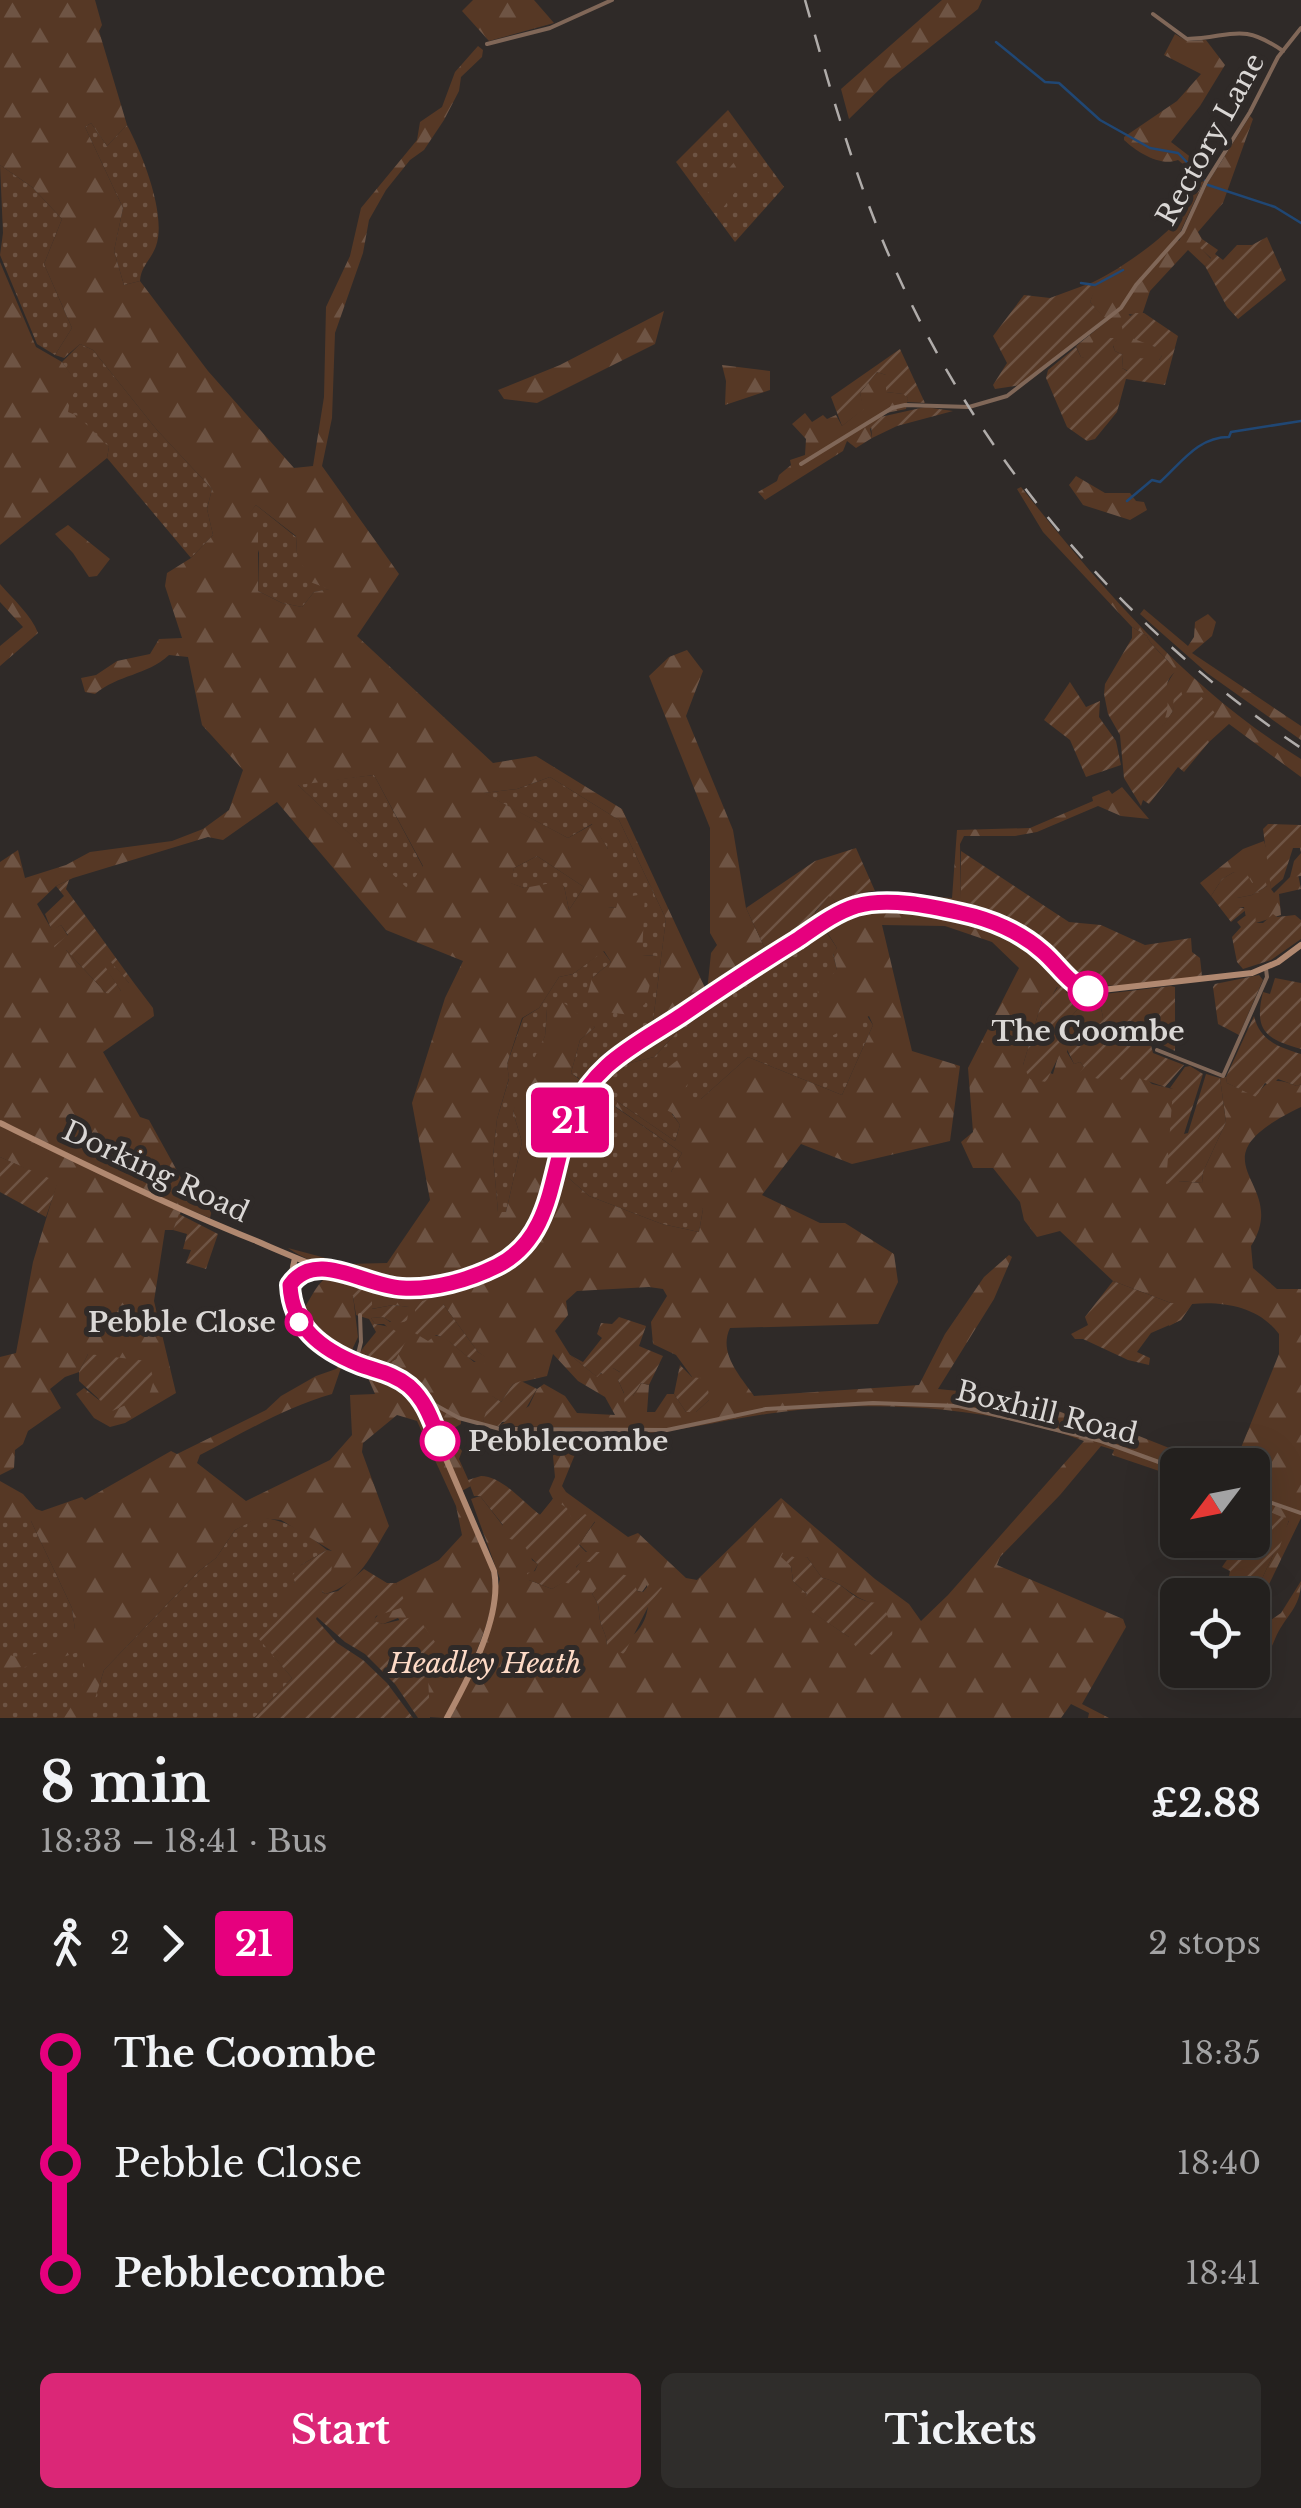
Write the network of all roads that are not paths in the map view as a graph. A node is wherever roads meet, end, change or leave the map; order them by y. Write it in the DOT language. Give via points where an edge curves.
graph roads {
  1 [pos="612,0"];
  2 [pos="1153,14"];
  3 [pos="1301,28"];
  4 [pos="488,44"];
  5 [pos="1282,51"];
  6 [pos="801,464"];
  7 [pos="1301,945"];
  8 [pos="1266,969"];
  9 [pos="1157,1050"];
  10 [pos="0,1123"];
  11 [pos="295,1258"];
  12 [pos="321,1267"];
  13 [pos="290,1285"];
  14 [pos="360,1316"];
  15 [pos="354,1362"];
  16 [pos="418,1396"];
  17 [pos="434,1403"];
  18 [pos="428,1411"];
  19 [pos="1160,1462"];
  20 [pos="1270,1503"];
  21 [pos="1301,1514"];
  22 [pos="446,1718"];
  1 -- 4 [label="street" via="550,28"];
  2 -- 5 [label="street" via="1187,38 1232,31 1262,37"];
  3 -- 5 [label="street, Rectory Lane"];
  5 -- 6 [label="street, Rectory Lane" via="1184,232 1121,308 1007,396 969,407 892,408"];
  7 -- 8 [label="main road"];
  8 -- 9 [label="street" via="1223,1076"];
  8 -- 12 [label="main road, Dorking Road" via="1092,992 1072,984 1022,936 977,917 926,906 858,906 760,962 609,1064 574,1110 536,1234 521,1250 451,1284 426,1287 393,1288"];
  10 -- 11 [label="main road, Dorking Road"];
  11 -- 12 [label="main road, Dorking Road"];
  11 -- 13 [label="main road"];
  12 -- 13 [label="main road" via="302,1272"];
  13 -- 15 [label="main road" via="303,1328"];
  14 -- 15 [label="street"];
  15 -- 16 [label="main road" via="398,1378"];
  16 -- 17 [label="street, Boxhill Road"];
  16 -- 18 [label="main road"];
  17 -- 18 [label="street"];
  17 -- 19 [label="street, Boxhill Road" via="500,1430 666,1430 766,1409 873,1402 959,1406"];
  18 -- 22 [label="main road" via="496,1581 469,1677"];
  20 -- 21 [label="street"];
}
